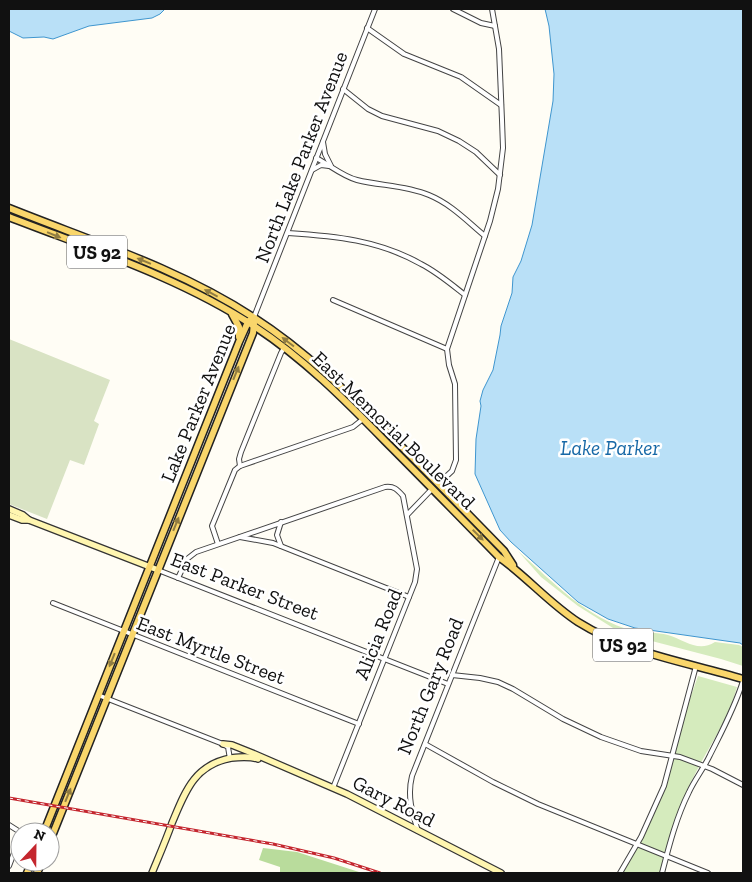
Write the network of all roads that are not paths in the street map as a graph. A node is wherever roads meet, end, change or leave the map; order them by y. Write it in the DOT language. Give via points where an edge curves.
graph roads {
  1 [pos="376,9"];
  2 [pos="453,9"];
  3 [pos="492,9"];
  4 [pos="495,26"];
  5 [pos="368,28"];
  6 [pos="343,88"];
  7 [pos="501,105"];
  8 [pos="323,139"];
  9 [pos="316,158"];
  10 [pos="331,166"];
  11 [pos="312,170"];
  12 [pos="500,175"];
  13 [pos="9,208"];
  14 [pos="9,217"];
  15 [pos="288,234"];
  16 [pos="485,236"];
  17 [pos="122,253"];
  18 [pos="102,254"];
  19 [pos="466,295"];
  20 [pos="333,300"];
  21 [pos="229,312"];
  22 [pos="254,317"];
  23 [pos="248,322"];
  24 [pos="255,327"];
  25 [pos="238,342"];
  26 [pos="284,348"];
  27 [pos="447,349"];
  28 [pos="363,419"];
  29 [pos="240,466"];
  30 [pos="438,483"];
  31 [pos="432,489"];
  32 [pos="9,509"];
  33 [pos="9,515"];
  34 [pos="407,515"];
  35 [pos="29,520"];
  36 [pos="281,522"];
  37 [pos="240,536"];
  38 [pos="218,544"];
  39 [pos="281,547"];
  40 [pos="499,556"];
  41 [pos="150,566"];
  42 [pos="514,566"];
  43 [pos="158,570"];
  44 [pos="178,578"];
  45 [pos="409,596"];
  46 [pos="53,603"];
  47 [pos="123,632"];
  48 [pos="132,635"];
  49 [pos="384,659"];
  50 [pos="696,666"];
  51 [pos="452,675"];
  52 [pos="743,680"];
  53 [pos="448,684"];
  54 [pos="98,695"];
  55 [pos="106,699"];
  56 [pos="359,724"];
  57 [pos="224,744"];
  58 [pos="425,744"];
  59 [pos="672,756"];
  60 [pos="230,758"];
  61 [pos="269,762"];
  62 [pos="703,766"];
  63 [pos="743,785"];
  64 [pos="332,788"];
  65 [pos="48,822"];
  66 [pos="57,822"];
  67 [pos="418,831"];
  68 [pos="637,845"];
  69 [pos="666,857"];
  70 [pos="152,873"];
  71 [pos="501,873"];
  72 [pos="620,873"];
  73 [pos="662,873"];
  74 [pos="708,873"];
  1 -- 5 [label="street, North Lake Parker Avenue"];
  2 -- 4 [label="street"];
  3 -- 4 [label="street"];
  4 -- 7 [label="street"];
  5 -- 6 [label="street, North Lake Parker Avenue"];
  5 -- 7 [label="street" via="404,54 461,77"];
  6 -- 8 [label="street, North Lake Parker Avenue"];
  6 -- 12 [label="street" via="382,116 438,131 459,141"];
  7 -- 12 [label="street" via="503,148"];
  8 -- 9 [label="street, North Lake Parker Avenue"];
  8 -- 10 [label="street"];
  9 -- 10 [label="street"];
  9 -- 11 [label="street, North Lake Parker Avenue"];
  10 -- 11 [label="street"];
  10 -- 16 [label="street" via="357,180 411,188 436,198"];
  11 -- 15 [label="street, North Lake Parker Avenue"];
  12 -- 16 [label="street" via="496,202"];
  13 -- 17 [label="main road, East Memorial Boulevard / US 92"];
  14 -- 18 [label="main road, East Memorial Boulevard / US 92, one-way"];
  15 -- 19 [label="street" via="339,237 374,244 421,263"];
  15 -- 22 [label="street, North Lake Parker Avenue"];
  16 -- 19 [label="street"];
  17 -- 18 [label="main road" via="107,251"];
  22 -- 17 [label="main road, East Memorial Boulevard / US 92, one-way" via="198,285"];
  18 -- 21 [label="main road, East Memorial Boulevard / US 92" via="165,279"];
  19 -- 27 [label="street"];
  20 -- 27 [label="street"];
  21 -- 23 [label="main road, East Memorial Boulevard / US 92"];
  21 -- 25 [label="main road" via="239,327"];
  22 -- 23 [label="main road, Lake Parker Avenue"];
  22 -- 24 [label="main road, Lake Parker Avenue"];
  30 -- 22 [label="main road, East Memorial Boulevard / US 92, one-way" via="337,382"];
  23 -- 24 [label="main road, East Memorial Boulevard / US 92"];
  23 -- 25 [label="main road, Lake Parker Avenue"];
  24 -- 26 [label="main road, East Memorial Boulevard / US 92"];
  43 -- 24 [label="main road, Lake Parker Avenue, one-way"];
  25 -- 41 [label="main road, Lake Parker Avenue"];
  26 -- 28 [label="main road, East Memorial Boulevard / US 92"];
  26 -- 29 [label="street" via="241,452"];
  27 -- 30 [label="street" via="455,384 456,460 452,471"];
  28 -- 29 [label="street" via="353,427"];
  28 -- 31 [label="main road, East Memorial Boulevard / US 92"];
  29 -- 38 [label="street" via="232,475 213,524"];
  30 -- 31 [label="street"];
  30 -- 42 [label="main road, East Memorial Boulevard / US 92" via="504,551"];
  31 -- 34 [label="street"];
  31 -- 40 [label="main road, East Memorial Boulevard / US 92, one-way"];
  32 -- 35 [label="main road, East Parker Street"];
  33 -- 35 [label="main road, East Parker Street"];
  34 -- 36 [label="street, Alicia Road" via="403,496 396,488 385,487"];
  34 -- 45 [label="street, Alicia Road" via="417,569"];
  35 -- 41 [label="main road, East Parker Street"];
  36 -- 37 [label="street"];
  36 -- 39 [label="street" via="277,536"];
  37 -- 38 [label="street"];
  37 -- 39 [label="street"];
  38 -- 44 [label="street" via="191,555"];
  39 -- 45 [label="street"];
  40 -- 42 [label="main road, East Memorial Boulevard / US 92"];
  40 -- 51 [label="street, North Gary Road"];
  41 -- 43 [label="main road, East Parker Street"];
  41 -- 47 [label="main road, Lake Parker Avenue"];
  42 -- 50 [label="main road, East Memorial Boulevard / US 92" via="551,602 594,631 638,650"];
  43 -- 44 [label="street, East Parker Street"];
  43 -- 48 [label="main road, Lake Parker Avenue"];
  44 -- 49 [label="street, East Parker Street"];
  45 -- 49 [label="street, Alicia Road"];
  46 -- 47 [label="street, East Myrtle Street"];
  47 -- 48 [label="street, East Myrtle Street"];
  47 -- 54 [label="main road, Lake Parker Avenue, one-way"];
  48 -- 55 [label="main road, Lake Parker Avenue"];
  48 -- 56 [label="street, East Myrtle Street"];
  49 -- 53 [label="street, East Parker Street"];
  49 -- 56 [label="street, Alicia Road"];
  50 -- 52 [label="main road, East Memorial Boulevard / US 92"];
  50 -- 59 [label="street"];
  51 -- 53 [label="street, North Gary Road"];
  51 -- 59 [label="street" via="498,682 601,737 641,751"];
  52 -- 62 [label="street" via="725,728"];
  53 -- 58 [label="street, North Gary Road"];
  54 -- 55 [label="street"];
  54 -- 65 [label="main road, Lake Parker Avenue"];
  55 -- 57 [label="street"];
  66 -- 55 [label="main road, Lake Parker Avenue, one-way"];
  56 -- 64 [label="street, Alicia Road"];
  57 -- 60 [label="street"];
  57 -- 61 [label="main road"];
  58 -- 67 [label="street, North Gary Road" via="412,776 409,794"];
  58 -- 68 [label="street" via="526,798"];
  59 -- 62 [label="street"];
  59 -- 68 [label="street" via="657,805"];
  60 -- 61 [label="main road" via="250,757"];
  60 -- 70 [label="main road" via="203,770 188,787"];
  61 -- 64 [label="main road, Gary Road"];
  62 -- 63 [label="street"];
  62 -- 69 [label="street" via="682,806"];
  64 -- 67 [label="main road, Gary Road"];
  67 -- 71 [label="main road, Gary Road"];
  68 -- 69 [label="street"];
  68 -- 72 [label="street"];
  69 -- 73 [label="street"];
  69 -- 74 [label="street"];
}
